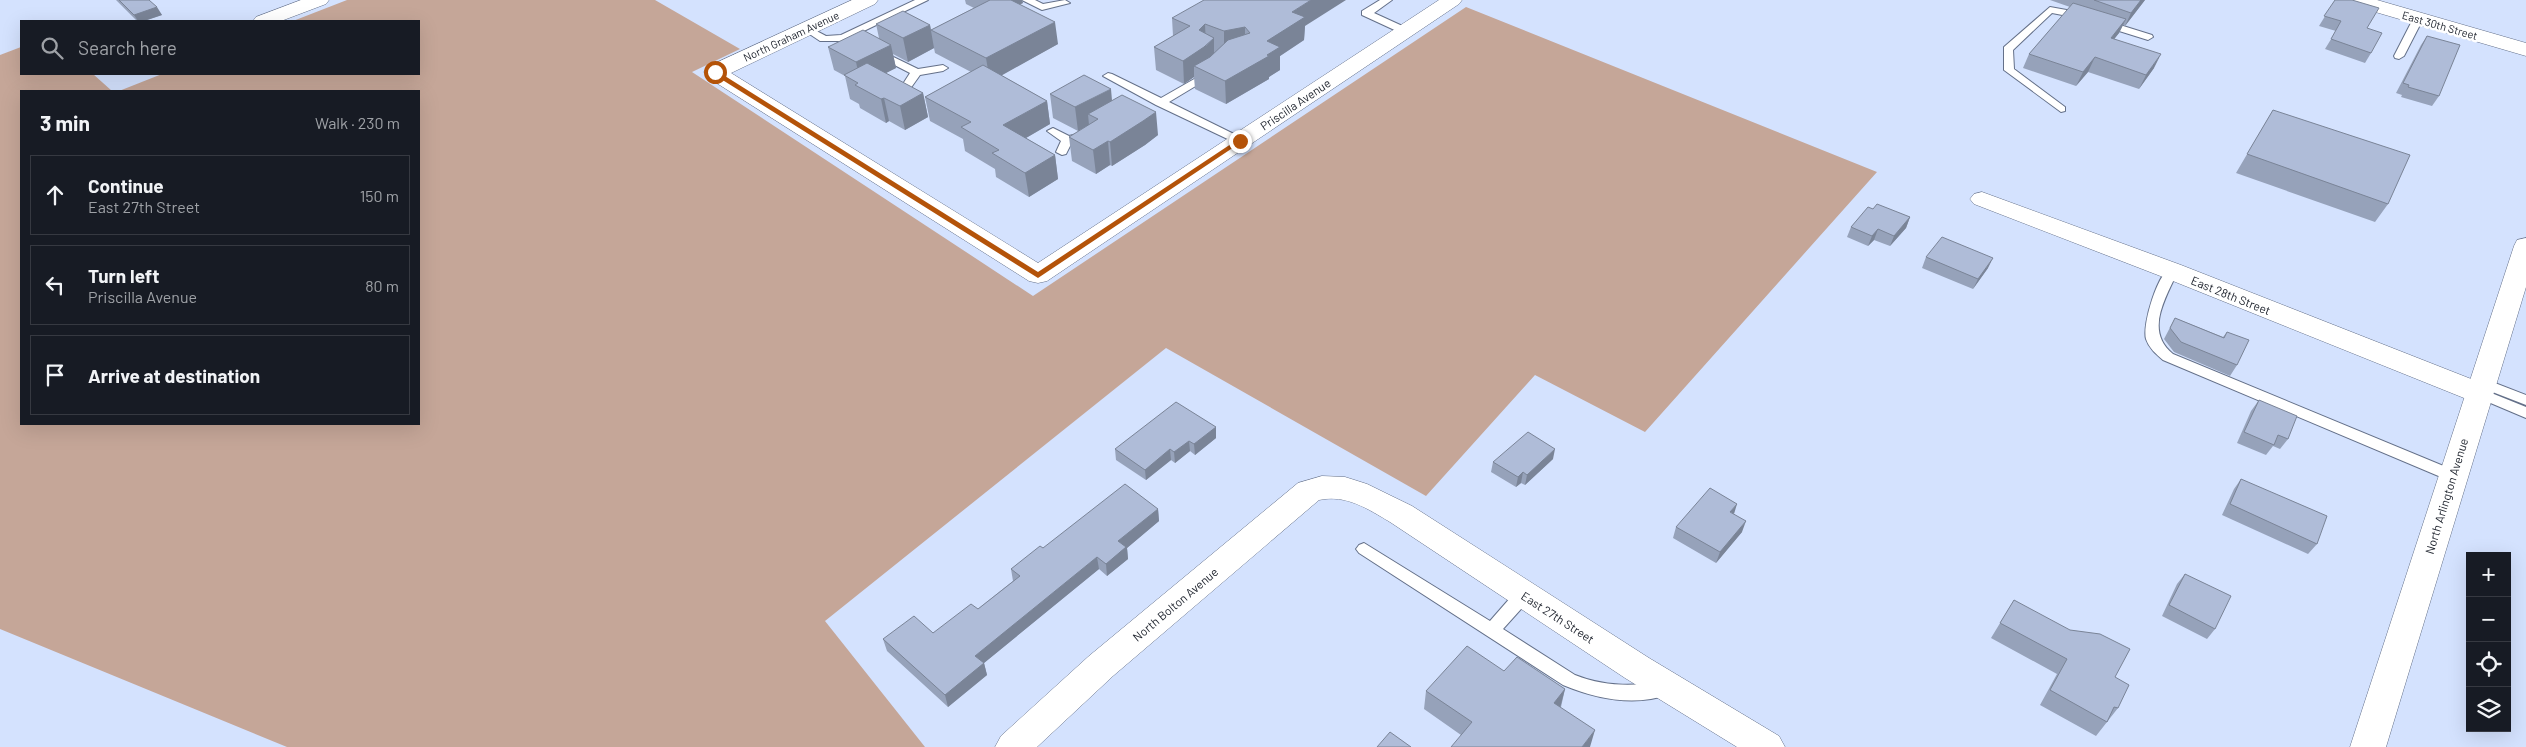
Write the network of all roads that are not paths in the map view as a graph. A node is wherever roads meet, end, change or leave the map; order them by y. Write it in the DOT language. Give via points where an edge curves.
graph roads {
  1 [pos="319,0"];
  2 [pos="868,0"];
  3 [pos="923,0"];
  4 [pos="1028,0"];
  5 [pos="1387,0"];
  6 [pos="1452,0"];
  7 [pos="2355,0"];
  8 [pos="2408,0"];
  9 [pos="1065,2"];
  10 [pos="1042,7"];
  11 [pos="1034,19"];
  12 [pos="2418,19"];
  13 [pos="266,20"];
  14 [pos="807,29"];
  15 [pos="1405,31"];
  16 [pos="2526,34"];
  17 [pos="2148,37"];
  18 [pos="856,41"];
  19 [pos="2526,50"];
  20 [pos="2398,56"];
  21 [pos="1220,65"];
  22 [pos="943,68"];
  23 [pos="916,72"];
  24 [pos="1108,76"];
  25 [pos="906,87"];
  26 [pos="1160,102"];
  27 [pos="2061,109"];
  28 [pos="1098,128"];
  29 [pos="1053,131"];
  30 [pos="1067,140"];
  31 [pos="1240,141"];
  32 [pos="1062,152"];
  33 [pos="1982,199"];
  34 [pos="2526,246"];
  35 [pos="2172,271"];
  36 [pos="1038,275"];
  37 [pos="2480,388"];
  38 [pos="2526,400"];
  39 [pos="2526,413"];
  40 [pos="2453,476"];
  41 [pos="1348,488"];
  42 [pos="1364,549"];
  43 [pos="1524,594"];
  44 [pos="1492,630"];
  45 [pos="1670,688"];
  46 [pos="1014,747"];
  47 [pos="1767,747"];
  48 [pos="2368,747"];
  1 -- 13 [label="street"];
  2 -- 14 [label="street, North Graham Avenue"];
  3 -- 18 [label="lane"];
  4 -- 10 [label="lane"];
  5 -- 15 [label="lane" via="1366,13"];
  6 -- 15 [label="street, Priscilla Avenue"];
  7 -- 12 [label="street, East 30th Street"];
  8 -- 16 [label="street, East 30th Street"];
  9 -- 10 [label="lane"];
  10 -- 11 [label="lane"];
  12 -- 19 [label="street, East 30th Street"];
  12 -- 20 [label="lane"];
  14 -- 18 [label="lane" via="828,40"];
  14 -- 36 [label="street, North Graham Avenue" via="715,72"];
  15 -- 31 [label="street, Priscilla Avenue"];
  17 -- 27 [label="lane" via="2068,12 2050,10 2008,49 2009,70"];
  18 -- 23 [label="lane"];
  21 -- 26 [label="lane"];
  22 -- 23 [label="lane"];
  23 -- 25 [label="lane"];
  24 -- 26 [label="lane" via="1144,99"];
  26 -- 31 [label="lane"];
  28 -- 30 [label="lane"];
  29 -- 30 [label="lane"];
  30 -- 32 [label="lane"];
  31 -- 36 [label="street, Priscilla Avenue"];
  33 -- 35 [label="street, East 28th Street"];
  34 -- 37 [label="street, North Arlington Avenue"];
  35 -- 37 [label="street, East 28th Street"];
  35 -- 40 [label="lane" via="2154,315 2152,331 2156,346 2168,358"];
  37 -- 38 [label="lane"];
  37 -- 39 [label="lane"];
  37 -- 40 [label="street, North Arlington Avenue"];
  40 -- 48 [label="street, North Arlington Avenue"];
  41 -- 43 [label="street, East 27th Street" via="1401,514"];
  41 -- 46 [label="street, North Bolton Avenue" via="1321,487 1309,491 1101,666"];
  42 -- 44 [label="lane"];
  43 -- 44 [label="lane"];
  43 -- 45 [label="street, East 27th Street"];
  44 -- 45 [label="lane" via="1569,680 1596,692 1624,695"];
  45 -- 47 [label="street, East 27th Street"];
}
